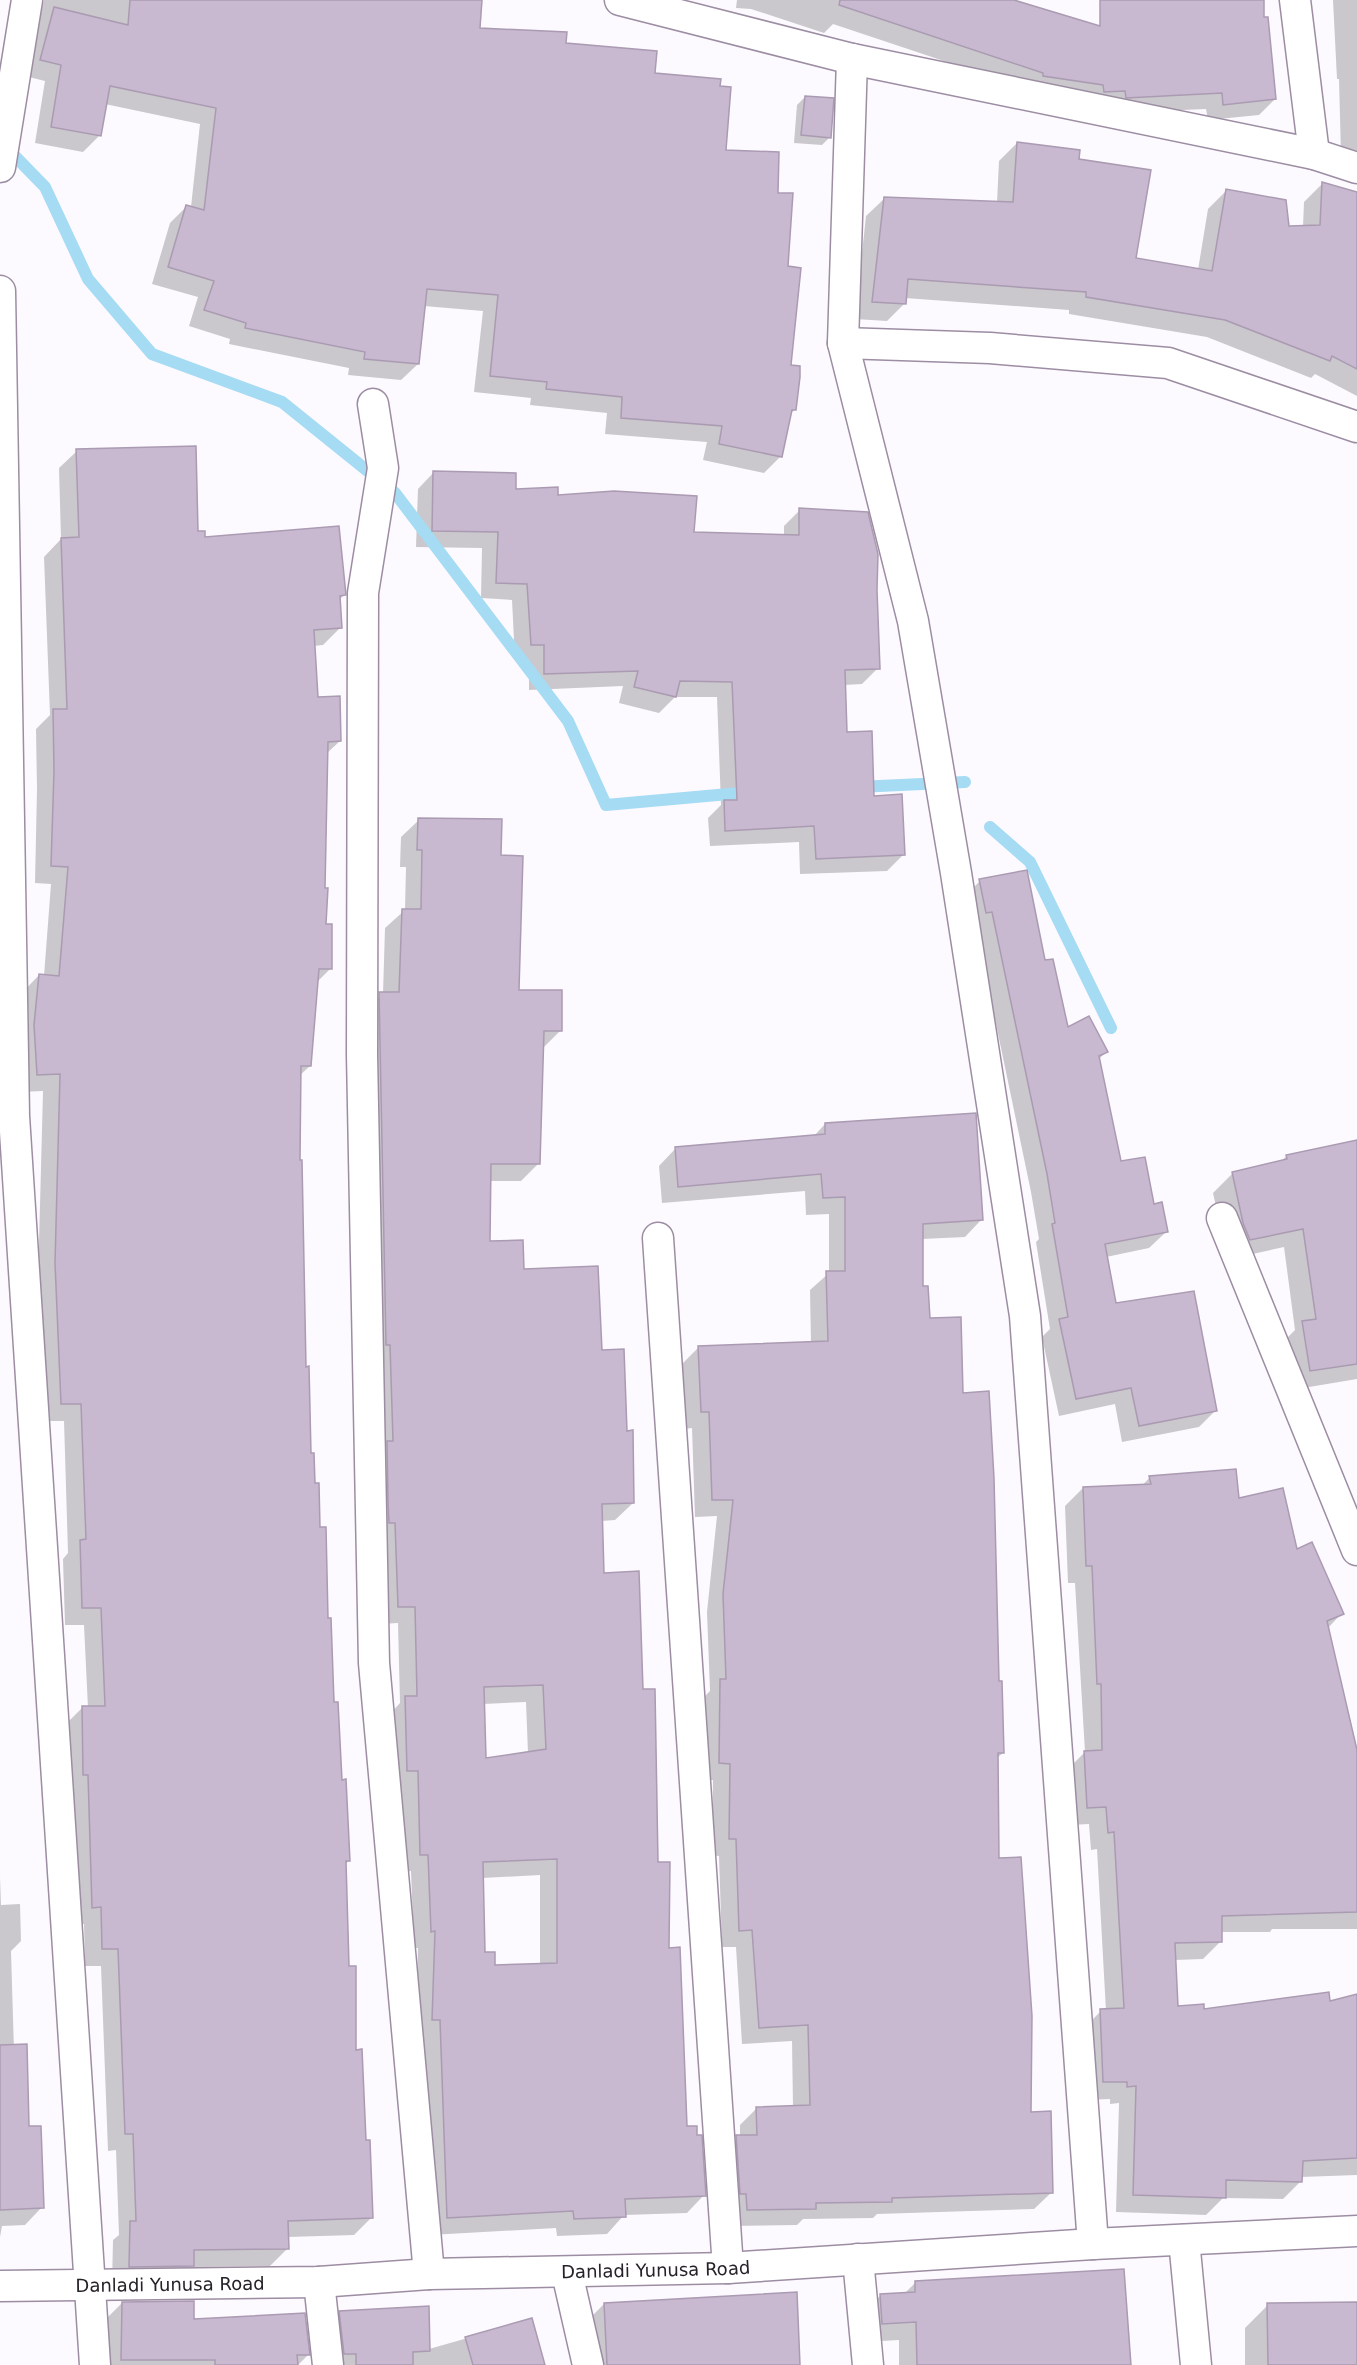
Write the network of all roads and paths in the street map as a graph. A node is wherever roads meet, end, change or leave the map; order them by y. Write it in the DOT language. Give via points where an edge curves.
graph roads {
  1 [pos="27,0"];
  2 [pos="620,0"];
  3 [pos="1295,0"];
  4 [pos="852,59"];
  5 [pos="1314,154"];
  6 [pos="0,167"];
  7 [pos="1357,168"];
  8 [pos="0,291"];
  9 [pos="843,344"];
  10 [pos="373,404"];
  11 [pos="1357,428"];
  12 [pos="7,1116"];
  13 [pos="1222,1218"];
  14 [pos="658,1238"];
  15 [pos="1357,1550"];
  16 [pos="1357,2231"];
  17 [pos="1184,2240"];
  18 [pos="1093,2244"];
  19 [pos="858,2259"];
  20 [pos="728,2268"];
  21 [pos="567,2273"];
  22 [pos="429,2274"];
  23 [pos="319,2282"];
  24 [pos="0,2286"];
  25 [pos="90,2286"];
  26 [pos="95,2365"];
  27 [pos="328,2365"];
  28 [pos="588,2365"];
  29 [pos="868,2365"];
  30 [pos="1196,2365"];
  1 -- 6 [label="street"];
  2 -- 4 [label="street"];
  3 -- 5 [label="street"];
  4 -- 5 [label="street"];
  4 -- 9 [label="street"];
  5 -- 7 [label="street"];
  8 -- 12 [label="street"];
  9 -- 11 [label="street" via="990,348 1168,363"];
  9 -- 18 [label="street" via="913,621 1025,1316"];
  10 -- 22 [label="street" via="383,468 363,593 362,1055 374,1663"];
  12 -- 25 [label="street"];
  13 -- 15 [label="street"];
  14 -- 20 [label="street"];
  16 -- 17 [label="street, Danladi Yunusa Road"];
  17 -- 18 [label="street, Danladi Yunusa Road"];
  17 -- 30 [label="street"];
  18 -- 19 [label="street, Danladi Yunusa Road"];
  19 -- 20 [label="street, Danladi Yunusa Road"];
  19 -- 29 [label="street"];
  20 -- 21 [label="street, Danladi Yunusa Road"];
  21 -- 22 [label="street, Danladi Yunusa Road"];
  21 -- 28 [label="street"];
  22 -- 23 [label="street, Danladi Yunusa Road"];
  23 -- 25 [label="street, Danladi Yunusa Road"];
  23 -- 27 [label="street"];
  24 -- 25 [label="street, Danladi Yunusa Road"];
  25 -- 26 [label="street"];
}
